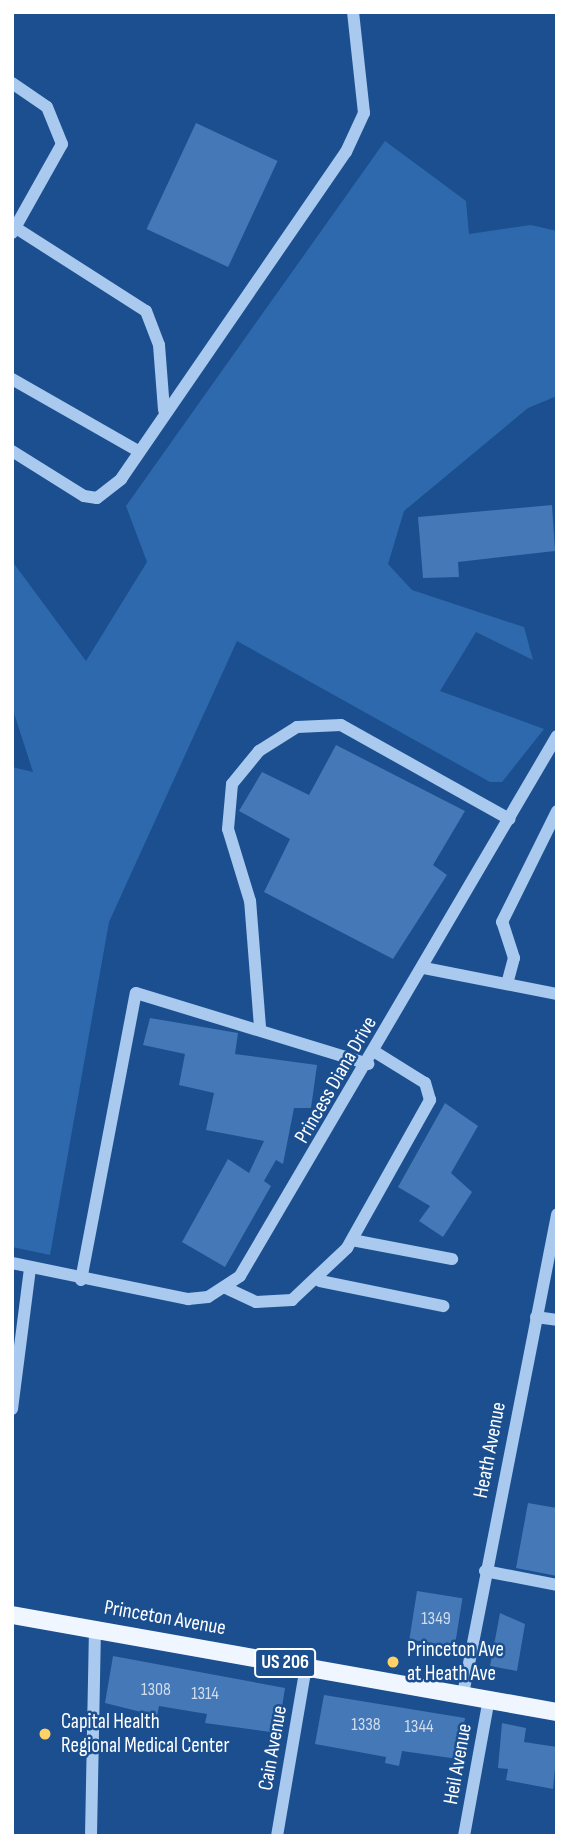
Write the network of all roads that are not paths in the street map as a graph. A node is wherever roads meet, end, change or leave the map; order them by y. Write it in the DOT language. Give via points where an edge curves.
graph roads {
  1 [pos="353,12"];
  2 [pos="12,83"];
  3 [pos="14,231"];
  4 [pos="12,379"];
  5 [pos="164,410"];
  6 [pos="12,451"];
  7 [pos="138,451"];
  8 [pos="557,736"];
  9 [pos="557,811"];
  10 [pos="509,819"];
  11 [pos="424,968"];
  12 [pos="507,984"];
  13 [pos="557,994"];
  14 [pos="260,1027"];
  15 [pos="372,1058"];
  16 [pos="557,1214"];
  17 [pos="352,1240"];
  18 [pos="452,1259"];
  19 [pos="12,1263"];
  20 [pos="30,1269"];
  21 [pos="82,1280"];
  22 [pos="320,1281"];
  23 [pos="226,1288"];
  24 [pos="443,1306"];
  25 [pos="536,1317"];
  26 [pos="557,1320"];
  27 [pos="12,1409"];
  28 [pos="485,1571"];
  29 [pos="557,1585"];
  30 [pos="12,1615"];
  31 [pos="95,1629"];
  32 [pos="306,1667"];
  33 [pos="463,1694"];
  34 [pos="489,1699"];
  35 [pos="557,1712"];
  36 [pos="91,1836"];
  37 [pos="277,1836"];
  38 [pos="464,1836"];
  1 -- 5 [label="street" via="364,113 346,152"];
  2 -- 3 [label="street" via="47,107 62,144"];
  3 -- 5 [label="street" via="146,311 159,345"];
  4 -- 7 [label="street"];
  5 -- 7 [label="street"];
  6 -- 7 [label="street" via="97,498 121,479"];
  8 -- 10 [label="street, Princess Diana Drive"];
  9 -- 12 [label="street" via="502,922 514,958"];
  10 -- 11 [label="street, Princess Diana Drive"];
  10 -- 14 [label="street" via="341,725 297,727 260,751 232,784 228,829 250,901"];
  11 -- 12 [label="street"];
  11 -- 15 [label="street, Princess Diana Drive"];
  12 -- 13 [label="street"];
  14 -- 15 [label="street"];
  14 -- 21 [label="street" via="136,993"];
  15 -- 17 [label="street" via="425,1083 430,1100"];
  15 -- 23 [label="street, Princess Diana Drive" via="253,1260"];
  16 -- 25 [label="street, Heath Avenue"];
  17 -- 18 [label="street"];
  17 -- 22 [label="street"];
  19 -- 20 [label="street, Princess Diana Drive"];
  20 -- 21 [label="street, Princess Diana Drive"];
  20 -- 27 [label="street"];
  21 -- 23 [label="street, Princess Diana Drive" via="188,1299"];
  22 -- 23 [label="street" via="292,1300 256,1302"];
  22 -- 24 [label="street"];
  25 -- 26 [label="street"];
  25 -- 28 [label="street, Heath Avenue"];
  28 -- 29 [label="street"];
  28 -- 33 [label="street, Heath Avenue"];
  30 -- 31 [label="main road, Princeton Avenue / US 206"];
  31 -- 32 [label="main road, Princeton Avenue / US 206"];
  31 -- 36 [label="street"];
  32 -- 33 [label="main road, Princeton Avenue / US 206"];
  32 -- 37 [label="street, Cain Avenue"];
  33 -- 34 [label="main road, Princeton Avenue / US 206"];
  34 -- 35 [label="main road, Princeton Avenue / US 206"];
  34 -- 38 [label="street, Heil Avenue"];
}
